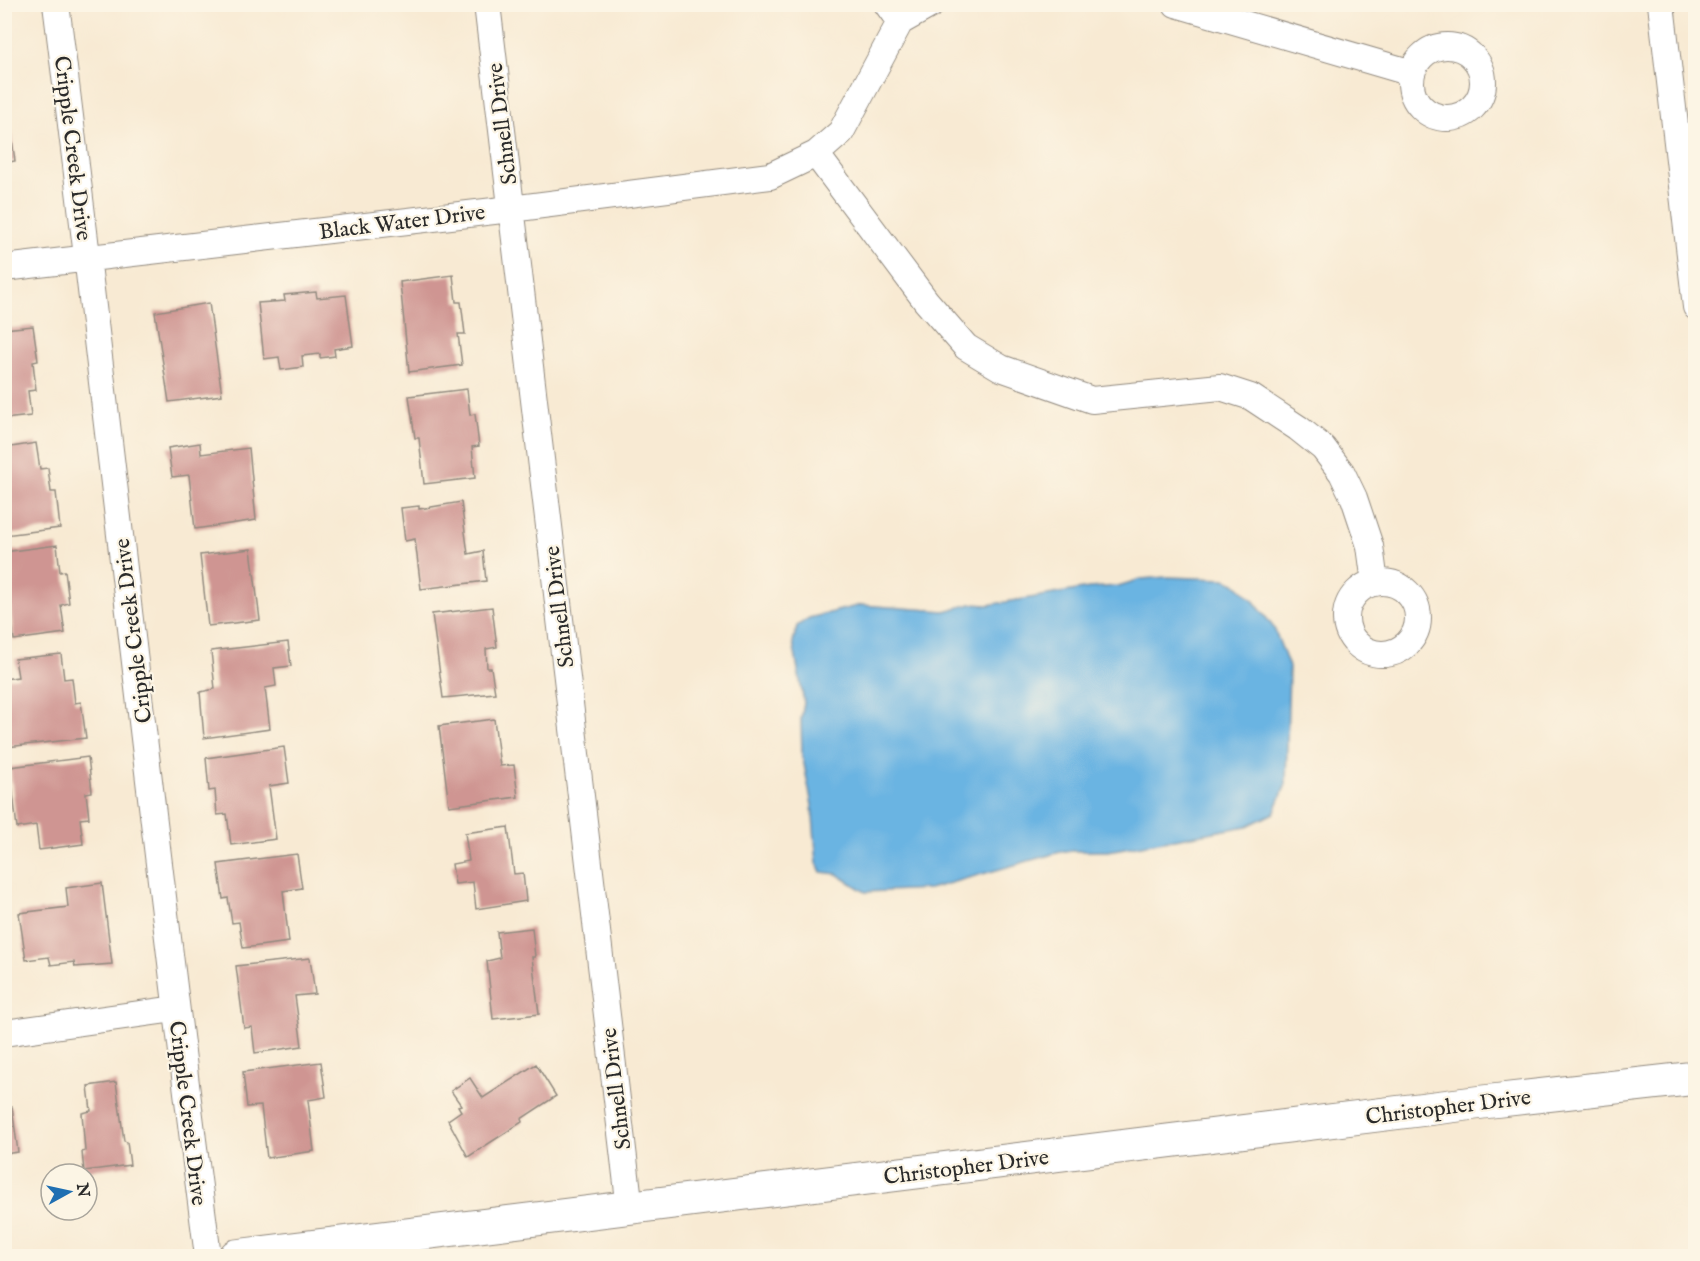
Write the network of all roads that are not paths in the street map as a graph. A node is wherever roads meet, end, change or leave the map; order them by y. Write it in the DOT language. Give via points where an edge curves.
graph roads {
  1 [pos="56,4"];
  2 [pos="487,4"];
  3 [pos="933,4"];
  4 [pos="1176,4"];
  5 [pos="1661,4"];
  6 [pos="893,14"];
  7 [pos="1412,73"];
  8 [pos="816,154"];
  9 [pos="511,209"];
  10 [pos="88,257"];
  11 [pos="4,267"];
  12 [pos="1695,307"];
  13 [pos="1375,583"];
  14 [pos="176,1009"];
  15 [pos="4,1033"];
  16 [pos="1695,1078"];
  17 [pos="630,1209"];
  18 [pos="208,1257"];
  19 [pos="236,1257"];
  1 -- 10 [label="street, Cripple Creek Drive"];
  2 -- 9 [label="street, Schnell Drive"];
  3 -- 6 [label="street, Black Water Drive"];
  4 -- 7 [label="street"];
  5 -- 12 [label="street"];
  6 -- 8 [label="street, Black Water Drive" via="840,132"];
  8 -- 9 [label="street, Black Water Drive" via="770,176"];
  8 -- 13 [label="street" via="932,309 966,347 1001,368 1092,400 1220,387 1251,397 1298,428 1323,448 1342,473 1370,546"];
  9 -- 10 [label="street, Black Water Drive"];
  9 -- 17 [label="street, Schnell Drive"];
  10 -- 11 [label="street, Black Water Drive"];
  10 -- 14 [label="street, Cripple Creek Drive"];
  14 -- 15 [label="street"];
  14 -- 18 [label="street, Cripple Creek Drive"];
  16 -- 17 [label="street, Christopher Drive"];
  17 -- 19 [label="street, Christopher Drive"];
}
